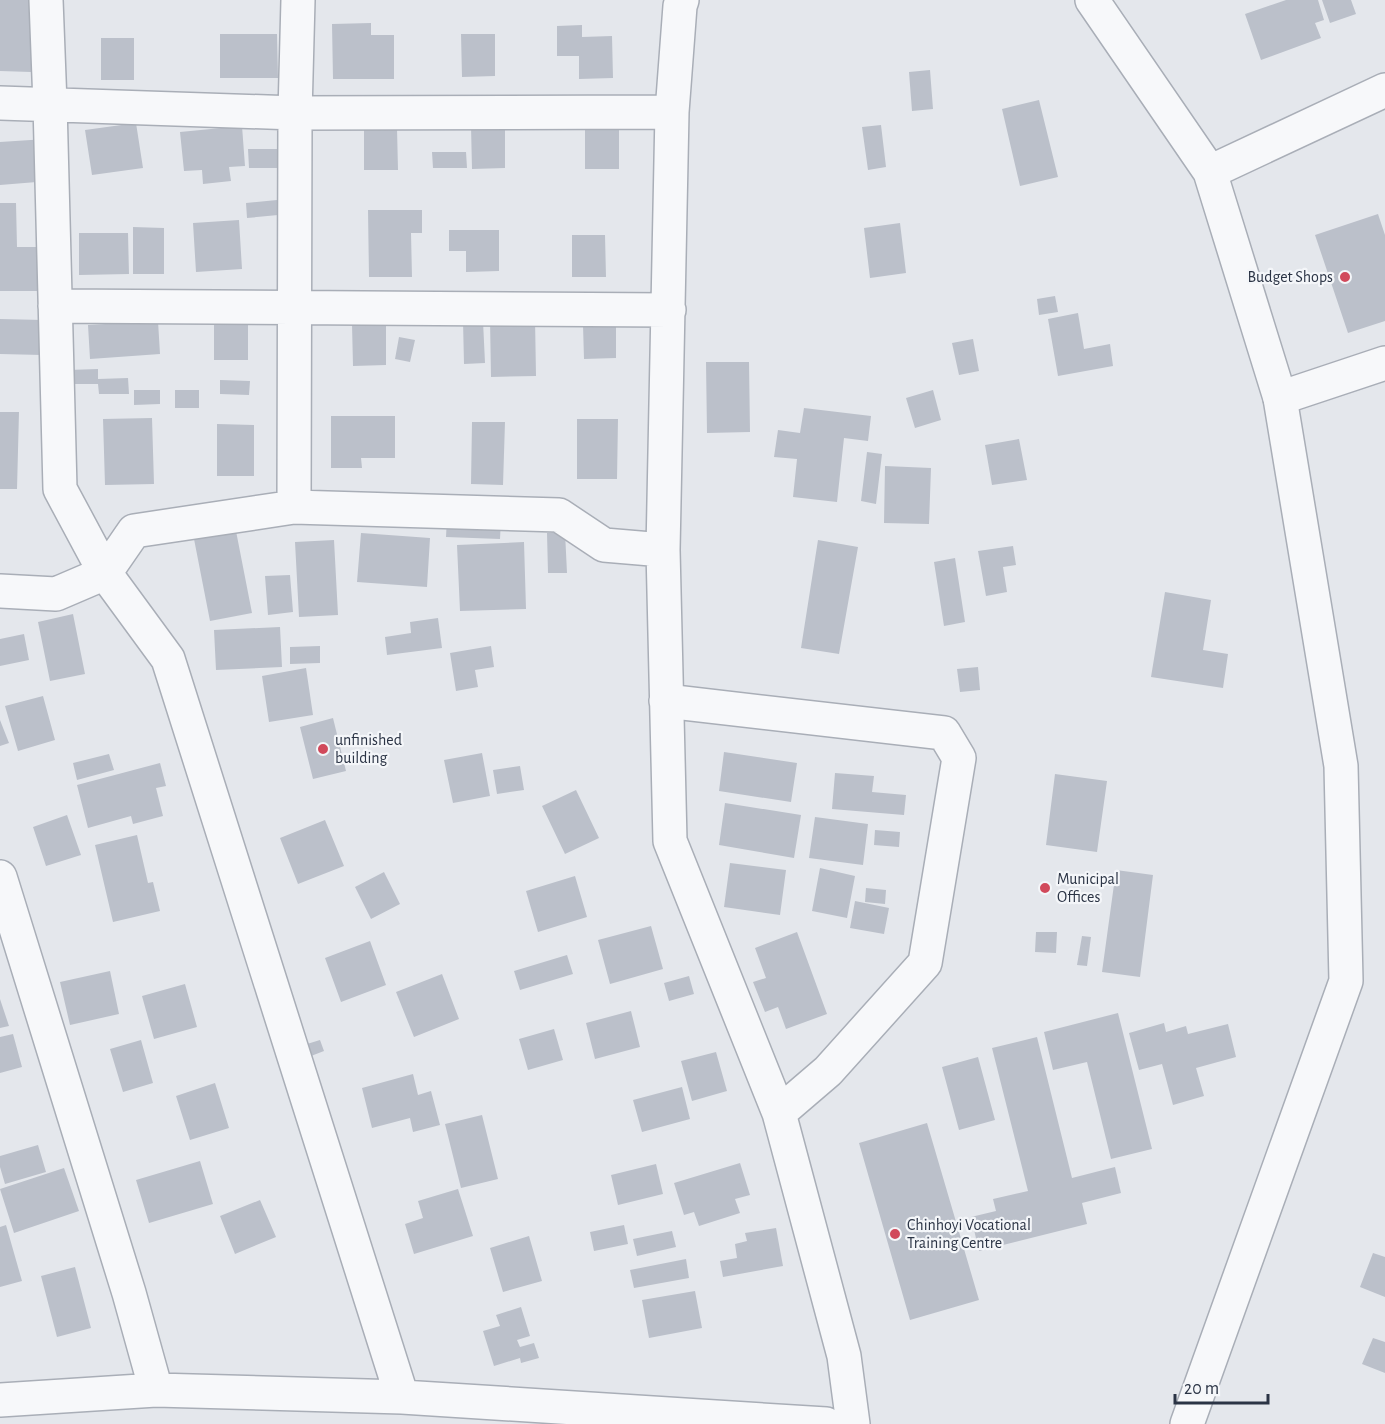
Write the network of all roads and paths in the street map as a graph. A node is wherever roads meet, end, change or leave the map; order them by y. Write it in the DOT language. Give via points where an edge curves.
graph roads {
  1 [pos="46,0"];
  2 [pos="298,0"];
  3 [pos="682,0"];
  4 [pos="1092,0"];
  5 [pos="1385,90"];
  6 [pos="0,103"];
  7 [pos="50,104"];
  8 [pos="672,112"];
  9 [pos="295,113"];
  10 [pos="1210,172"];
  11 [pos="55,306"];
  12 [pos="294,309"];
  13 [pos="669,310"];
  14 [pos="1385,363"];
  15 [pos="1280,398"];
  16 [pos="294,507"];
  17 [pos="663,550"];
  18 [pos="105,573"];
  19 [pos="0,591"];
  20 [pos="666,701"];
  21 [pos="0,877"];
  22 [pos="779,1113"];
  23 [pos="156,1390"];
  24 [pos="402,1397"];
  25 [pos="0,1400"];
  26 [pos="826,1424"];
  27 [pos="853,1424"];
  28 [pos="1187,1424"];
  1 -- 7 [label="street"];
  2 -- 9 [label="street"];
  3 -- 8 [label="street"];
  4 -- 10 [label="street"];
  5 -- 10 [label="street"];
  6 -- 7 [label="street"];
  7 -- 9 [label="street"];
  7 -- 11 [label="street"];
  8 -- 9 [label="street"];
  8 -- 13 [label="street"];
  9 -- 12 [label="street"];
  10 -- 15 [label="street"];
  11 -- 12 [label="street"];
  11 -- 18 [label="street" via="60,489"];
  12 -- 13 [label="street"];
  12 -- 16 [label="street"];
  13 -- 17 [label="street"];
  14 -- 15 [label="street"];
  15 -- 28 [label="street" via="1341,766 1346,981"];
  16 -- 17 [label="street" via="560,515 604,545"];
  16 -- 18 [label="street" via="134,531"];
  17 -- 20 [label="street"];
  18 -- 19 [label="street" via="56,594"];
  18 -- 24 [label="street" via="168,659"];
  20 -- 22 [label="street" via="670,841"];
  20 -- 22 [label="street" via="944,733 959,758 925,963 828,1071"];
  21 -- 23 [label="street"];
  22 -- 27 [label="street" via="844,1356"];
  23 -- 24 [label="street"];
  23 -- 25 [label="street"];
  24 -- 26 [label="street"];
}
